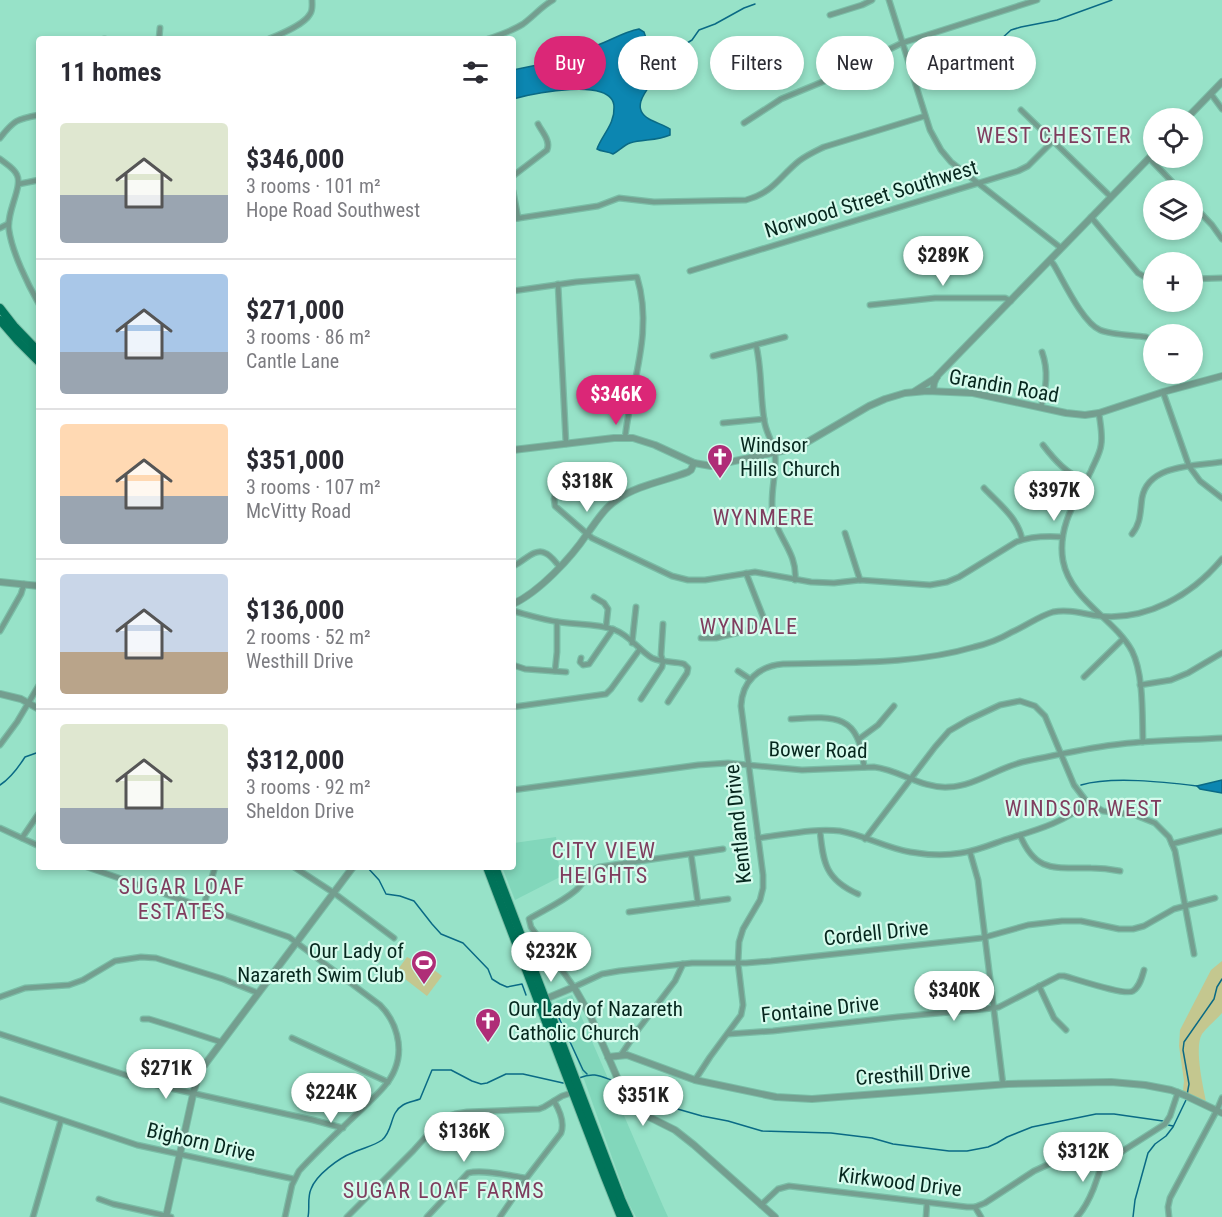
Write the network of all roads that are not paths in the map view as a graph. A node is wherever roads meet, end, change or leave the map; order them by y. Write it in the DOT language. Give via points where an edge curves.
graph roads {
  1 [pos="312,0"];
  2 [pos="553,0"];
  3 [pos="872,0"];
  4 [pos="889,0"];
  5 [pos="1037,0"];
  6 [pos="830,15"];
  7 [pos="160,28"];
  8 [pos="159,36"];
  9 [pos="275,36"];
  10 [pos="495,36"];
  11 [pos="902,43"];
  12 [pos="1222,82"];
  13 [pos="1211,94"];
  14 [pos="1197,108"];
  15 [pos="1222,109"];
  16 [pos="1021,110"];
  17 [pos="36,116"];
  18 [pos="925,116"];
  19 [pos="744,123"];
  20 [pos="538,124"];
  21 [pos="0,138"];
  22 [pos="1053,141"];
  23 [pos="0,159"];
  24 [pos="1143,163"];
  25 [pos="1162,168"];
  26 [pos="516,174"];
  27 [pos="1172,180"];
  28 [pos="36,181"];
  29 [pos="978,183"];
  30 [pos="19,184"];
  31 [pos="1111,197"];
  32 [pos="1203,216"];
  33 [pos="1091,217"];
  34 [pos="516,219"];
  35 [pos="8,224"];
  36 [pos="0,228"];
  37 [pos="1222,239"];
  38 [pos="1061,248"];
  39 [pos="1050,260"];
  40 [pos="690,271"];
  41 [pos="1143,276"];
  42 [pos="1222,278"];
  43 [pos="1203,279"];
  44 [pos="558,284"];
  45 [pos="516,291"];
  46 [pos="36,298"];
  47 [pos="1011,301"];
  48 [pos="870,305"];
  49 [pos="0,308"];
  50 [pos="0,320"];
  51 [pos="785,337"];
  52 [pos="1143,337"];
  53 [pos="756,345"];
  54 [pos="36,349"];
  55 [pos="1042,352"];
  56 [pos="713,356"];
  57 [pos="36,359"];
  58 [pos="937,376"];
  59 [pos="1222,376"];
  60 [pos="915,391"];
  61 [pos="933,391"];
  62 [pos="1163,392"];
  63 [pos="1041,407"];
  64 [pos="1099,413"];
  65 [pos="764,419"];
  66 [pos="723,423"];
  67 [pos="625,438"];
  68 [pos="566,444"];
  69 [pos="1042,445"];
  70 [pos="516,450"];
  71 [pos="775,454"];
  72 [pos="1222,462"];
  73 [pos="694,463"];
  74 [pos="715,465"];
  75 [pos="1189,466"];
  76 [pos="686,473"];
  77 [pos="564,478"];
  78 [pos="1085,482"];
  79 [pos="984,488"];
  80 [pos="1222,498"];
  81 [pos="845,533"];
  82 [pos="587,534"];
  83 [pos="1132,534"];
  84 [pos="1062,537"];
  85 [pos="1022,539"];
  86 [pos="1222,559"];
  87 [pos="516,565"];
  88 [pos="560,567"];
  89 [pos="746,573"];
  90 [pos="795,580"];
  91 [pos="860,580"];
  92 [pos="0,582"];
  93 [pos="24,584"];
  94 [pos="36,586"];
  95 [pos="594,597"];
  96 [pos="516,602"];
  97 [pos="636,607"];
  98 [pos="516,612"];
  99 [pos="1100,616"];
  100 [pos="557,622"];
  101 [pos="663,624"];
  102 [pos="606,627"];
  103 [pos="613,629"];
  104 [pos="0,631"];
  105 [pos="701,638"];
  106 [pos="1123,639"];
  107 [pos="632,643"];
  108 [pos="640,649"];
  109 [pos="1222,653"];
  110 [pos="581,658"];
  111 [pos="663,662"];
  112 [pos="516,666"];
  113 [pos="555,671"];
  114 [pos="738,671"];
  115 [pos="566,672"];
  116 [pos="1084,677"];
  117 [pos="750,679"];
  118 [pos="1140,685"];
  119 [pos="36,690"];
  120 [pos="0,694"];
  121 [pos="641,699"];
  122 [pos="668,702"];
  123 [pos="28,703"];
  124 [pos="894,705"];
  125 [pos="36,707"];
  126 [pos="516,707"];
  127 [pos="791,719"];
  128 [pos="1222,738"];
  129 [pos="859,739"];
  130 [pos="1143,742"];
  131 [pos="0,745"];
  132 [pos="1061,755"];
  133 [pos="748,765"];
  134 [pos="864,767"];
  135 [pos="910,778"];
  136 [pos="516,790"];
  137 [pos="1087,802"];
  138 [pos="36,817"];
  139 [pos="0,828"];
  140 [pos="820,831"];
  141 [pos="1222,831"];
  142 [pos="1020,835"];
  143 [pos="22,838"];
  144 [pos="758,838"];
  145 [pos="865,838"];
  146 [pos="1172,844"];
  147 [pos="36,845"];
  148 [pos="723,849"];
  149 [pos="970,852"];
  150 [pos="691,854"];
  151 [pos="95,870"];
  152 [pos="215,870"];
  153 [pos="299,870"];
  154 [pos="351,870"];
  155 [pos="488,870"];
  156 [pos="496,870"];
  157 [pos="1120,871"];
  158 [pos="334,893"];
  159 [pos="858,894"];
  160 [pos="1215,898"];
  161 [pos="728,899"];
  162 [pos="698,903"];
  163 [pos="1185,906"];
  164 [pos="203,908"];
  165 [pos="629,912"];
  166 [pos="394,938"];
  167 [pos="985,938"];
  168 [pos="297,943"];
  169 [pos="1194,954"];
  170 [pos="738,963"];
  171 [pos="683,964"];
  172 [pos="1144,970"];
  173 [pos="1039,986"];
  174 [pos="574,987"];
  175 [pos="258,993"];
  176 [pos="0,997"];
  177 [pos="542,1000"];
  178 [pos="994,1008"];
  179 [pos="143,1019"];
  180 [pos="1066,1030"];
  181 [pos="0,1034"];
  182 [pos="728,1034"];
  183 [pos="292,1038"];
  184 [pos="221,1042"];
  185 [pos="621,1055"];
  186 [pos="608,1057"];
  187 [pos="695,1080"];
  188 [pos="388,1082"];
  189 [pos="1003,1084"];
  190 [pos="576,1092"];
  191 [pos="193,1094"];
  192 [pos="1184,1095"];
  193 [pos="1222,1098"];
  194 [pos="0,1099"];
  195 [pos="554,1101"];
  196 [pos="1220,1112"];
  197 [pos="62,1120"];
  198 [pos="343,1128"];
  199 [pos="180,1155"];
  200 [pos="1103,1158"];
  201 [pos="526,1178"];
  202 [pos="294,1179"];
  203 [pos="99,1199"];
  204 [pos="927,1203"];
  205 [pos="761,1205"];
  206 [pos="975,1207"];
  207 [pos="33,1217"];
  208 [pos="168,1217"];
  209 [pos="285,1217"];
  210 [pos="347,1217"];
  211 [pos="427,1217"];
  212 [pos="500,1217"];
  213 [pos="621,1217"];
  214 [pos="629,1217"];
  215 [pos="775,1217"];
  216 [pos="926,1217"];
  217 [pos="981,1217"];
  218 [pos="1077,1217"];
  219 [pos="1169,1217"];
  1 -- 9 [label="street" via="312,12 307,19"];
  2 -- 10 [label="street" via="517,27"];
  3 -- 6 [label="street"];
  4 -- 11 [label="street"];
  5 -- 11 [label="street"];
  7 -- 8 [label="street"];
  11 -- 18 [label="street"];
  11 -- 19 [label="street" via="781,99"];
  12 -- 13 [label="street"];
  13 -- 14 [label="street"];
  13 -- 15 [label="street"];
  16 -- 22 [label="street"];
  17 -- 21 [label="street" via="14,122"];
  18 -- 29 [label="street" via="940,150"];
  18 -- 34 [label="street" via="824,147 800,161 770,189 746,200 654,202 619,198 598,206"];
  20 -- 26 [label="street" via="549,144 547,150"];
  22 -- 29 [label="street, Norwood Street Southwest" via="1024,169"];
  22 -- 31 [label="street"];
  23 -- 30 [label="street" via="16,172"];
  24 -- 31 [label="street"];
  25 -- 27 [label="street"];
  28 -- 30 [label="street"];
  29 -- 38 [label="street"];
  29 -- 40 [label="street, Norwood Street Southwest"];
  30 -- 35 [label="street"];
  31 -- 33 [label="street"];
  32 -- 37 [label="street"];
  33 -- 38 [label="street"];
  33 -- 41 [label="street"];
  35 -- 36 [label="street"];
  35 -- 46 [label="street" via="14,249"];
  38 -- 39 [label="street"];
  39 -- 47 [label="street"];
  39 -- 52 [label="street" via="1092,325 1104,331"];
  42 -- 43 [label="street"];
  44 -- 45 [label="street"];
  44 -- 67 [label="street" via="638,278 644,336"];
  44 -- 68 [label="street"];
  47 -- 48 [label="street" via="944,298"];
  47 -- 58 [label="street"];
  49 -- 54 [label="main road"];
  50 -- 57 [label="main road"];
  51 -- 53 [label="street"];
  53 -- 56 [label="street"];
  53 -- 65 [label="street"];
  55 -- 63 [label="street" via="1047,374"];
  58 -- 60 [label="street"];
  58 -- 61 [label="street"];
  59 -- 62 [label="street, Grandin Road"];
  60 -- 61 [label="street, Grandin Road"];
  60 -- 71 [label="street, Grandin Road" via="869,406 804,444"];
  61 -- 63 [label="street, Grandin Road" via="984,394"];
  62 -- 64 [label="street, Grandin Road"];
  62 -- 75 [label="street"];
  63 -- 64 [label="street, Grandin Road" via="1079,415"];
  64 -- 78 [label="street" via="1101,446"];
  65 -- 66 [label="street"];
  65 -- 71 [label="street"];
  67 -- 68 [label="street"];
  67 -- 73 [label="street" via="648,442"];
  68 -- 70 [label="street"];
  69 -- 78 [label="street" via="1068,473"];
  71 -- 74 [label="street, Grandin Road"];
  71 -- 90 [label="street" via="773,517 791,554"];
  72 -- 75 [label="street"];
  73 -- 74 [label="street"];
  73 -- 76 [label="street"];
  74 -- 76 [label="street, Grandin Road"];
  75 -- 80 [label="street"];
  75 -- 83 [label="street" via="1162,473 1149,482"];
  76 -- 82 [label="street, Grandin Road" via="617,499"];
  77 -- 82 [label="street" via="555,495 555,506"];
  78 -- 84 [label="street"];
  79 -- 85 [label="street" via="1012,518"];
  81 -- 91 [label="street"];
  82 -- 88 [label="street, Grandin Road"];
  82 -- 89 [label="street" via="688,580"];
  84 -- 85 [label="street"];
  84 -- 99 [label="street" via="1067,574"];
  85 -- 91 [label="street" via="947,582 930,585"];
  86 -- 99 [label="street" via="1199,583 1165,604 1124,616"];
  87 -- 88 [label="street" via="540,551"];
  88 -- 96 [label="street, Grandin Road"];
  89 -- 90 [label="street"];
  89 -- 105 [label="street" via="764,624 716,638"];
  90 -- 91 [label="street"];
  92 -- 93 [label="street"];
  93 -- 94 [label="street"];
  93 -- 104 [label="street"];
  95 -- 102 [label="street" via="608,609"];
  97 -- 107 [label="street"];
  98 -- 100 [label="street"];
  99 -- 106 [label="street"];
  99 -- 117 [label="street" via="1072,611 1052,613 1000,639 942,655 903,661 775,665 758,671"];
  100 -- 102 [label="street"];
  100 -- 113 [label="street"];
  101 -- 111 [label="street"];
  102 -- 103 [label="street"];
  103 -- 107 [label="street"];
  103 -- 110 [label="street" via="589,664 583,665"];
  106 -- 116 [label="street"];
  106 -- 118 [label="street" via="1135,659"];
  107 -- 108 [label="street"];
  108 -- 111 [label="street"];
  108 -- 126 [label="street" via="606,694"];
  109 -- 118 [label="street" via="1171,680"];
  111 -- 121 [label="street"];
  111 -- 122 [label="street" via="688,668"];
  112 -- 113 [label="street"];
  113 -- 115 [label="street"];
  114 -- 117 [label="street"];
  117 -- 133 [label="street, Kentland Drive" via="741,706"];
  118 -- 130 [label="street"];
  119 -- 123 [label="street"];
  120 -- 123 [label="street"];
  123 -- 125 [label="street"];
  123 -- 131 [label="street"];
  124 -- 129 [label="street" via="878,725"];
  127 -- 129 [label="street" via="836,719 850,727"];
  128 -- 130 [label="street, Bower Road"];
  129 -- 134 [label="street"];
  130 -- 132 [label="street, Bower Road"];
  132 -- 135 [label="street, Bower Road" via="1016,763 955,787"];
  132 -- 135 [label="street" via="1040,710 1014,701 949,731"];
  132 -- 137 [label="street"];
  133 -- 134 [label="street, Bower Road" via="791,770"];
  133 -- 136 [label="street, Bower Road" via="698,765"];
  133 -- 144 [label="street, Kentland Drive"];
  134 -- 135 [label="street, Bower Road" via="887,769"];
  135 -- 145 [label="street"];
  137 -- 142 [label="street" via="1063,819"];
  137 -- 146 [label="street" via="1103,811 1149,819"];
  138 -- 143 [label="street"];
  139 -- 143 [label="street"];
  140 -- 144 [label="street"];
  140 -- 145 [label="street" via="842,831"];
  140 -- 159 [label="street" via="829,873"];
  141 -- 146 [label="street"];
  142 -- 149 [label="street"];
  142 -- 157 [label="street" via="1030,854 1049,867"];
  143 -- 147 [label="street"];
  144 -- 170 [label="street, Kentland Drive" via="763,888 741,934"];
  145 -- 149 [label="street" via="920,854"];
  146 -- 163 [label="street"];
  148 -- 150 [label="street"];
  149 -- 167 [label="street" via="978,880"];
  150 -- 162 [label="street"];
  150 -- 174 [label="street" via="599,867 573,893 529,919"];
  151 -- 164 [label="street"];
  152 -- 164 [label="street"];
  153 -- 158 [label="street"];
  154 -- 158 [label="street"];
  155 -- 177 [label="main road"];
  156 -- 177 [label="main road"];
  158 -- 166 [label="street"];
  158 -- 168 [label="street"];
  160 -- 163 [label="street, Cordell Drive"];
  161 -- 162 [label="street"];
  162 -- 165 [label="street"];
  163 -- 167 [label="street, Cordell Drive" via="1133,929 1062,921 1028,925"];
  163 -- 169 [label="street"];
  164 -- 168 [label="street"];
  167 -- 170 [label="street, Cordell Drive"];
  167 -- 178 [label="street"];
  168 -- 175 [label="street"];
  168 -- 188 [label="street" via="380,1005 391,1019 398,1057"];
  170 -- 171 [label="street, Cordell Drive"];
  170 -- 182 [label="street, Kentland Drive" via="742,1011"];
  171 -- 174 [label="street, Cordell Drive" via="608,972"];
  171 -- 185 [label="street"];
  172 -- 173 [label="street, Fontaine Drive" via="1137,988 1129,992 1064,976"];
  173 -- 178 [label="street, Fontaine Drive"];
  173 -- 180 [label="street" via="1051,1013"];
  174 -- 177 [label="street, Cordell Drive"];
  174 -- 186 [label="street"];
  175 -- 176 [label="street" via="156,958 141,957 115,961 69,985 25,988"];
  175 -- 184 [label="street"];
  177 -- 190 [label="main road"];
  178 -- 182 [label="street, Fontaine Drive"];
  178 -- 189 [label="street"];
  179 -- 184 [label="street"];
  181 -- 191 [label="street"];
  182 -- 187 [label="street, Kentland Drive"];
  183 -- 188 [label="street"];
  184 -- 191 [label="street" via="200,1071"];
  185 -- 186 [label="street, Cresthill Drive"];
  185 -- 187 [label="street, Cresthill Drive"];
  186 -- 205 [label="street" via="633,1105 681,1135"];
  187 -- 189 [label="street, Cresthill Drive" via="804,1099"];
  188 -- 198 [label="street"];
  189 -- 192 [label="street, Cresthill Drive" via="1118,1082"];
  190 -- 195 [label="street"];
  190 -- 213 [label="main road"];
  190 -- 214 [label="main road"];
  191 -- 198 [label="street"];
  191 -- 199 [label="street"];
  192 -- 196 [label="street, Cresthill Drive"];
  192 -- 200 [label="street, Kirkwood Drive" via="1165,1124 1119,1154"];
  193 -- 196 [label="street"];
  194 -- 197 [label="street, Bighorn Drive"];
  195 -- 201 [label="street" via="563,1126 561,1134"];
  195 -- 210 [label="street" via="533,1110 467,1112 445,1117"];
  196 -- 219 [label="street" via="1170,1198"];
  197 -- 199 [label="street, Bighorn Drive"];
  197 -- 207 [label="street"];
  198 -- 202 [label="street"];
  199 -- 202 [label="street, Bighorn Drive"];
  199 -- 208 [label="street"];
  200 -- 206 [label="street, Kirkwood Drive" via="1060,1159"];
  200 -- 218 [label="street" via="1098,1177"];
  201 -- 211 [label="street" via="468,1173"];
  201 -- 212 [label="street"];
  202 -- 209 [label="street"];
  203 -- 208 [label="street"];
  204 -- 205 [label="street, Kirkwood Drive" via="789,1186 778,1189"];
  204 -- 206 [label="street, Kirkwood Drive"];
  204 -- 216 [label="street"];
  205 -- 215 [label="street"];
  206 -- 217 [label="street"];
}
